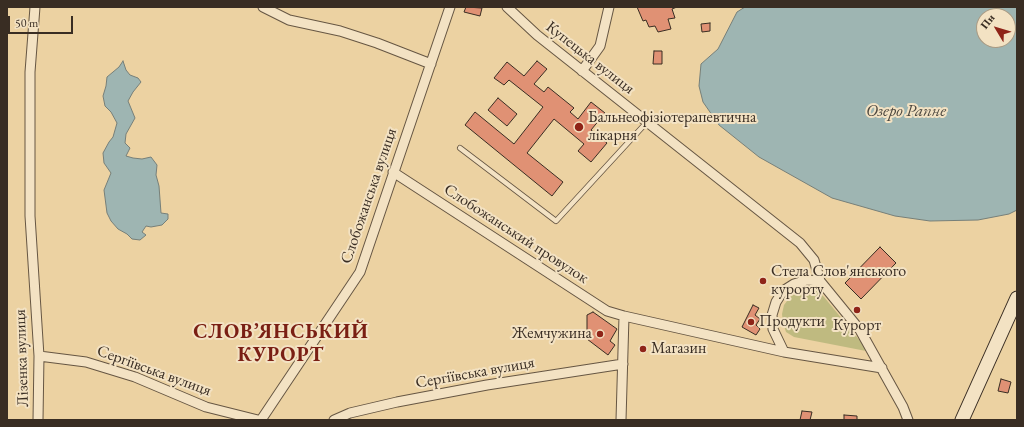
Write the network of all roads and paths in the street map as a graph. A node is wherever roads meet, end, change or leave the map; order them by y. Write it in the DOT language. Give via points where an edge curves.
graph roads {
  1 [pos="35,7"];
  2 [pos="262,7"];
  3 [pos="450,7"];
  4 [pos="507,7"];
  5 [pos="609,7"];
  6 [pos="431,64"];
  7 [pos="582,71"];
  8 [pos="647,122"];
  9 [pos="460,148"];
  10 [pos="394,172"];
  11 [pos="820,281"];
  12 [pos="1017,298"];
  13 [pos="1014,314"];
  14 [pos="624,316"];
  15 [pos="784,352"];
  16 [pos="39,356"];
  17 [pos="623,364"];
  18 [pos="882,368"];
  19 [pos="38,420"];
  20 [pos="258,420"];
  21 [pos="261,420"];
  22 [pos="334,420"];
  23 [pos="621,420"];
  24 [pos="908,420"];
  25 [pos="962,420"];
  1 -- 16 [label="street, Лізенка вулиця" via="30,72 30,216"];
  2 -- 6 [label="street" via="288,20 340,31"];
  3 -- 6 [label="street, Слобожанська вулиця"];
  4 -- 7 [label="street, Купецька вулиця"];
  5 -- 7 [label="street" via="600,46"];
  6 -- 10 [label="street, Слобожанська вулиця"];
  7 -- 8 [label="street, Купецька вулиця"];
  8 -- 9 [label="lane" via="556,221"];
  8 -- 11 [label="street, Купецька вулиця" via="790,233 814,260"];
  10 -- 14 [label="street, Слобожанський провулок" via="607,311"];
  10 -- 21 [label="street, Слобожанська вулиця" via="360,272"];
  11 -- 15 [label="street" via="807,280 794,284 783,292 776,302 772,315 773,329"];
  11 -- 18 [label="street" via="860,330"];
  12 -- 13 [label="main road"];
  13 -- 25 [label="main road"];
  14 -- 15 [label="street"];
  14 -- 17 [label="street"];
  15 -- 18 [label="street"];
  16 -- 19 [label="street, Лізенка вулиця"];
  16 -- 20 [label="street, Сергіївська вулиця" via="86,362 135,376 206,407"];
  17 -- 22 [label="street, Сергіївська вулиця" via="486,385 397,402 350,413"];
  17 -- 23 [label="street"];
  18 -- 24 [label="street"];
}
